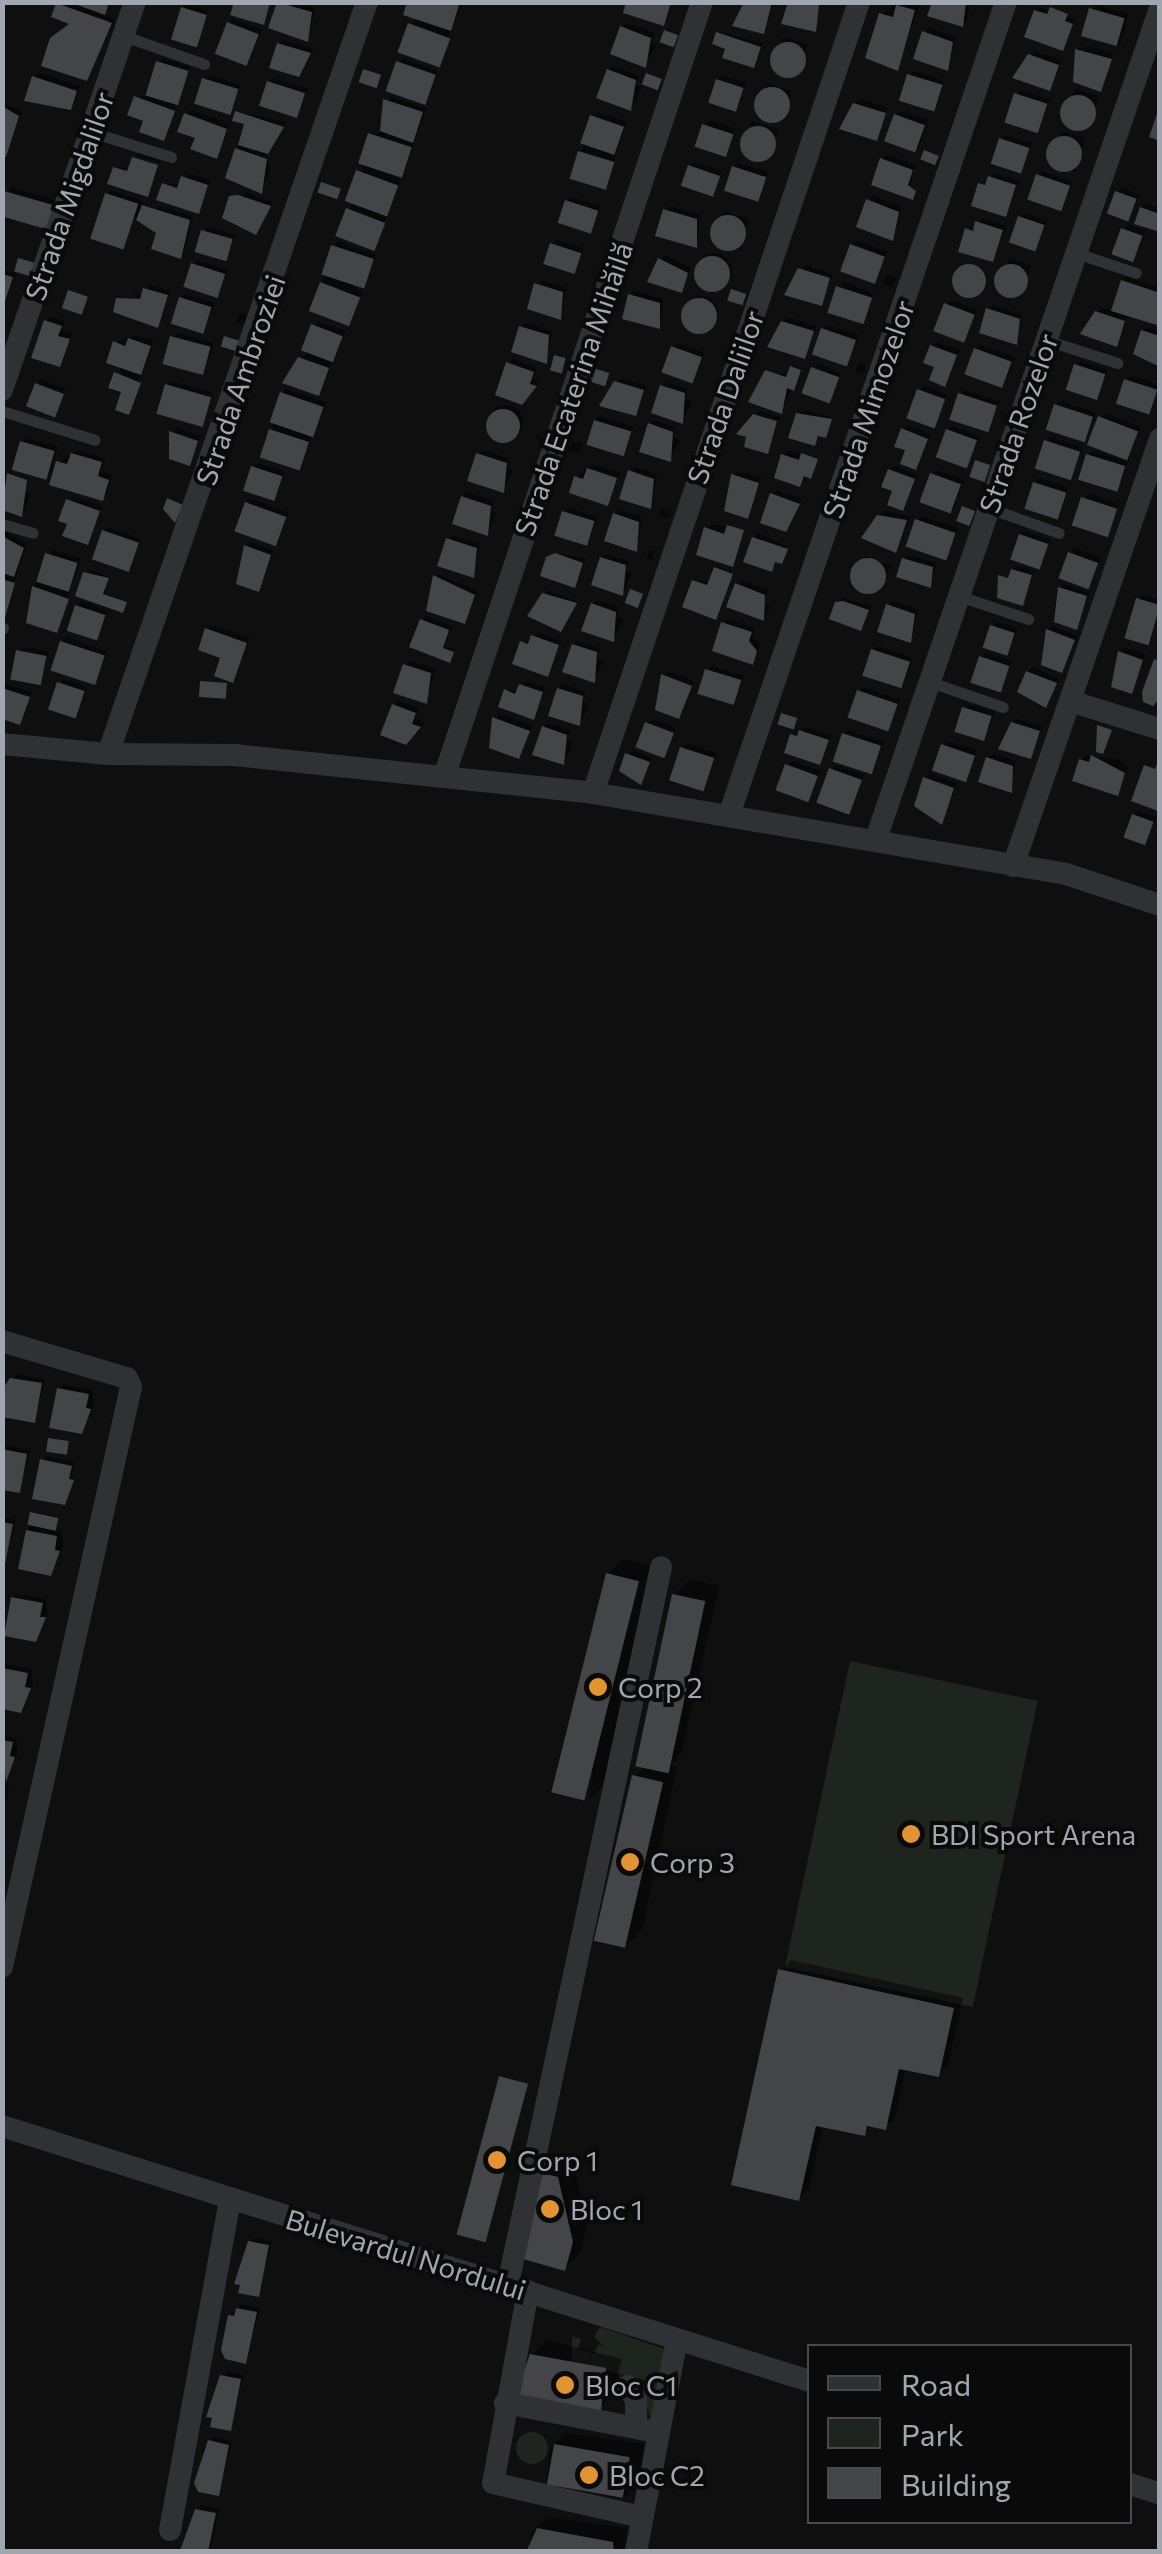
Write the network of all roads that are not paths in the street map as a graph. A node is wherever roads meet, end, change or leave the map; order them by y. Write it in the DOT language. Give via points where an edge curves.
graph roads {
  1 [pos="135,2"];
  2 [pos="367,2"];
  3 [pos="702,2"];
  4 [pos="859,2"];
  5 [pos="1006,2"];
  6 [pos="1160,8"];
  7 [pos="124,36"];
  8 [pos="204,64"];
  9 [pos="91,132"];
  10 [pos="172,158"];
  11 [pos="1076,253"];
  12 [pos="1136,273"];
  13 [pos="1046,340"];
  14 [pos="1117,363"];
  15 [pos="5,374"];
  16 [pos="2,411"];
  17 [pos="95,440"];
  18 [pos="1158,447"];
  19 [pos="989,508"];
  20 [pos="2,524"];
  21 [pos="1059,533"];
  22 [pos="33,534"];
  23 [pos="959,596"];
  24 [pos="1028,619"];
  25 [pos="930,682"];
  26 [pos="1070,701"];
  27 [pos="1003,707"];
  28 [pos="1160,730"];
  29 [pos="2,744"];
  30 [pos="108,754"];
  31 [pos="444,776"];
  32 [pos="593,793"];
  33 [pos="729,816"];
  34 [pos="876,839"];
  35 [pos="1012,866"];
  36 [pos="1160,904"];
  37 [pos="2,1341"];
  38 [pos="661,1568"];
  39 [pos="2,1967"];
  40 [pos="2,2126"];
  41 [pos="230,2200"];
  42 [pos="518,2287"];
  43 [pos="678,2340"];
  44 [pos="807,2380"];
  45 [pos="626,2386"];
  46 [pos="505,2403"];
  47 [pos="1132,2485"];
  48 [pos="1160,2494"];
  49 [pos="637,2516"];
  50 [pos="170,2530"];
  51 [pos="636,2552"];
  1 -- 7 [label="street, Strada Migdalilor"];
  2 -- 30 [label="street, Strada Ambroziei"];
  3 -- 31 [label="street, Strada Ecaterina Mihăilă"];
  4 -- 32 [label="street, Strada Daliilor"];
  5 -- 33 [label="street, Strada Mimozelor"];
  6 -- 11 [label="street, Strada Rozelor"];
  7 -- 8 [label="lane"];
  7 -- 9 [label="street, Strada Migdalilor"];
  9 -- 10 [label="lane"];
  9 -- 15 [label="street, Strada Migdalilor"];
  11 -- 12 [label="lane"];
  11 -- 13 [label="street, Strada Rozelor"];
  13 -- 14 [label="lane"];
  13 -- 19 [label="street, Strada Rozelor"];
  16 -- 17 [label="lane"];
  18 -- 26 [label="street"];
  19 -- 21 [label="lane"];
  19 -- 23 [label="street, Strada Rozelor"];
  20 -- 22 [label="lane"];
  23 -- 24 [label="lane"];
  23 -- 25 [label="street, Strada Rozelor"];
  25 -- 27 [label="lane"];
  25 -- 34 [label="street, Strada Rozelor"];
  26 -- 28 [label="street"];
  26 -- 35 [label="street"];
  29 -- 30 [label="street"];
  30 -- 31 [label="street" via="234,755"];
  31 -- 32 [label="street"];
  32 -- 33 [label="street"];
  33 -- 34 [label="street"];
  34 -- 35 [label="street"];
  35 -- 36 [label="street" via="1066,874"];
  37 -- 39 [label="street" via="127,1378 131,1387"];
  38 -- 42 [label="street"];
  40 -- 41 [label="street, Bulevardul Nordului"];
  41 -- 42 [label="street, Bulevardul Nordului"];
  41 -- 50 [label="street"];
  42 -- 43 [label="street, Bulevardul Nordului"];
  42 -- 46 [label="street"];
  43 -- 44 [label="street, Bulevardul Nordului"];
  43 -- 51 [label="street"];
  45 -- 46 [label="street" via="644,2429"];
  46 -- 49 [label="street" via="493,2483"];
  47 -- 48 [label="street"];
}
